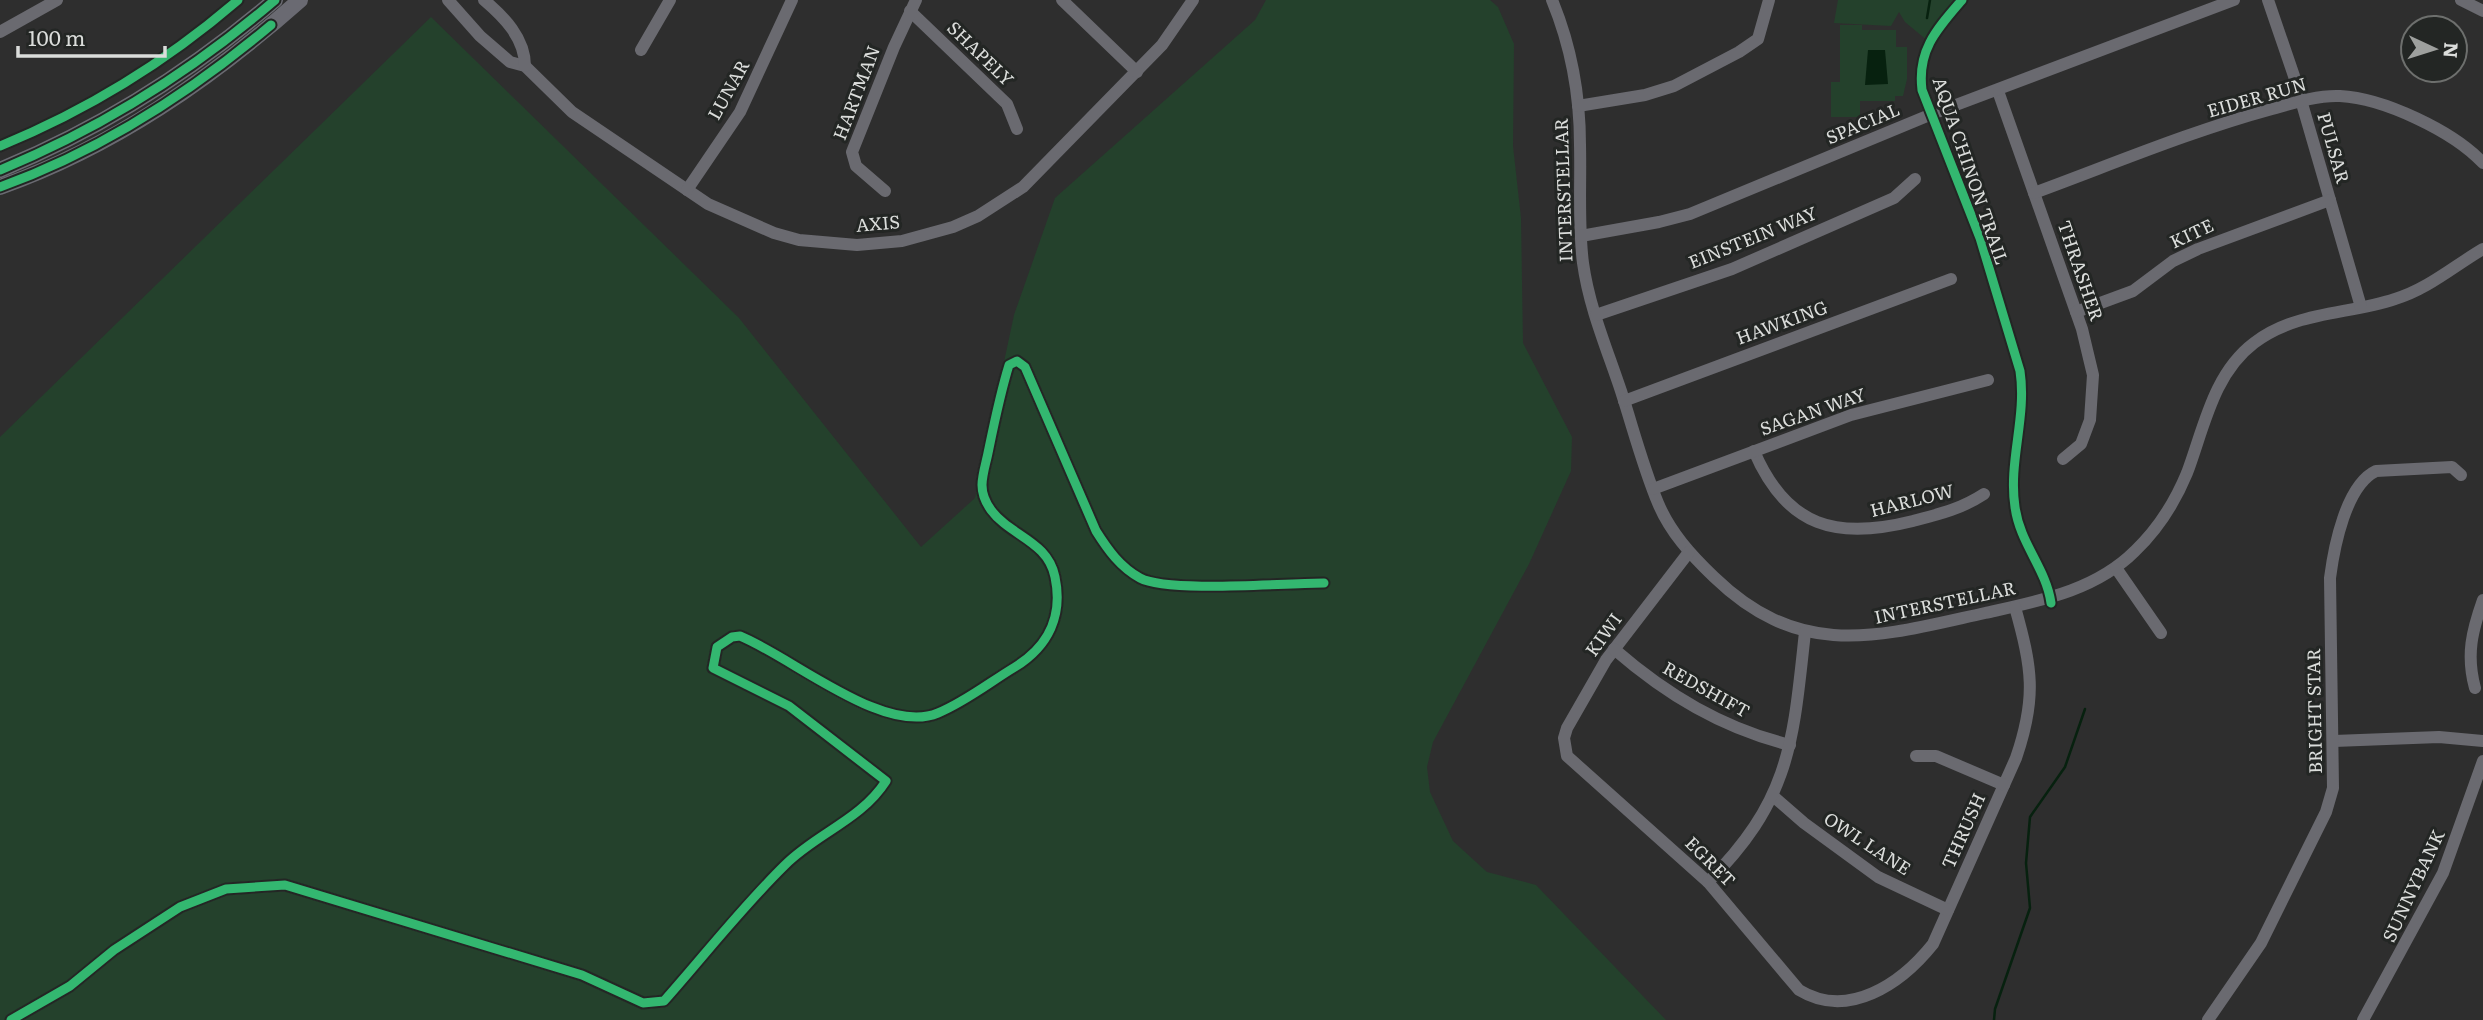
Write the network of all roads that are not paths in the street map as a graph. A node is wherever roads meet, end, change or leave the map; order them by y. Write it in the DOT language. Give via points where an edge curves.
graph roads {
  1 [pos="57,0"];
  2 [pos="275,0"];
  3 [pos="300,0"];
  4 [pos="448,0"];
  5 [pos="670,0"];
  6 [pos="792,0"];
  7 [pos="1062,0"];
  8 [pos="1193,0"];
  9 [pos="1552,0"];
  10 [pos="1769,0"];
  11 [pos="2234,0"];
  12 [pos="2268,0"];
  13 [pos="2461,0"];
  14 [pos="486,2"];
  15 [pos="913,5"];
  16 [pos="2483,11"];
  17 [pos="471,22"];
  18 [pos="0,32"];
  19 [pos="640,50"];
  20 [pos="525,66"];
  21 [pos="1137,72"];
  22 [pos="1998,91"];
  23 [pos="2301,101"];
  24 [pos="1578,106"];
  25 [pos="1017,129"];
  26 [pos="2483,163"];
  27 [pos="0,170"];
  28 [pos="1915,178"];
  29 [pos="0,187"];
  30 [pos="687,190"];
  31 [pos="884,191"];
  32 [pos="2034,193"];
  33 [pos="2330,200"];
  34 [pos="1581,236"];
  35 [pos="2483,248"];
  36 [pos="1951,279"];
  37 [pos="2361,307"];
  38 [pos="2076,312"];
  39 [pos="1596,315"];
  40 [pos="1988,380"];
  41 [pos="1624,401"];
  42 [pos="1754,451"];
  43 [pos="2063,459"];
  44 [pos="2461,475"];
  45 [pos="1653,489"];
  46 [pos="1984,494"];
  47 [pos="1689,552"];
  48 [pos="2116,568"];
  49 [pos="1324,583"];
  50 [pos="2483,600"];
  51 [pos="2015,607"];
  52 [pos="1805,632"];
  53 [pos="2161,633"];
  54 [pos="1614,649"];
  55 [pos="2475,688"];
  56 [pos="2334,741"];
  57 [pos="2483,741"];
  58 [pos="1790,745"];
  59 [pos="1564,747"];
  60 [pos="1916,756"];
  61 [pos="2483,761"];
  62 [pos="2004,785"];
  63 [pos="1773,796"];
  64 [pos="1708,881"];
  65 [pos="1948,910"];
  66 [pos="1827,1006"];
  67 [pos="11,1020"];
  68 [pos="2208,1020"];
  69 [pos="2363,1020"];
  1 -- 18 [label="street"];
  2 -- 27 [label="main road" via="157,90 78,135"];
  3 -- 29 [label="main road" via="182,94 81,152"];
  4 -- 17 [label="street, AXIS"];
  5 -- 19 [label="street"];
  6 -- 30 [label="street, LUNAR" via="740,112"];
  7 -- 21 [label="street"];
  8 -- 21 [label="street, AXIS"];
  9 -- 24 [label="street, INTERSTELLAR" via="1568,47"];
  10 -- 24 [label="street" via="1758,39 1739,52 1674,86"];
  11 -- 22 [label="street, SPACIAL"];
  12 -- 23 [label="street, PULSAR"];
  13 -- 16 [label="street"];
  14 -- 17 [label="street"];
  14 -- 20 [label="street, AXIS" via="520,42"];
  15 -- 25 [label="street, SHAPELY" via="1007,104"];
  15 -- 31 [label="street, HARTMAN" via="852,152 856,166"];
  17 -- 20 [label="street, AXIS" via="510,62"];
  20 -- 30 [label="street, AXIS" via="572,112"];
  21 -- 30 [label="street, AXIS" via="1023,187 978,216 927,235 877,244 799,240 752,226"];
  22 -- 32 [label="street, THRASHER"];
  22 -- 34 [label="street, SPACIAL" via="1690,214"];
  23 -- 26 [label="street, EIDER RUN" via="2337,96 2366,99 2439,131"];
  23 -- 32 [label="street, EIDER RUN" via="2225,123"];
  23 -- 33 [label="street, PULSAR"];
  24 -- 34 [label="street, INTERSTELLAR"];
  28 -- 39 [label="street, EINSTEIN WAY" via="1894,198 1732,269"];
  32 -- 38 [label="street, THRASHER"];
  33 -- 37 [label="street, PULSAR"];
  33 -- 38 [label="street, KITE" via="2198,249 2133,291"];
  34 -- 39 [label="street, INTERSTELLAR"];
  35 -- 37 [label="street, INTERSTELLAR" via="2417,291"];
  36 -- 41 [label="street, HAWKING"];
  37 -- 48 [label="street, INTERSTELLAR" via="2299,319 2255,342 2238,357 2210,404 2173,503 2143,544"];
  38 -- 43 [label="street, THRASHER" via="2093,374 2094,398 2081,444"];
  39 -- 41 [label="street, INTERSTELLAR"];
  40 -- 42 [label="street, SAGAN WAY" via="1851,415"];
  41 -- 45 [label="street, INTERSTELLAR"];
  42 -- 45 [label="street, SAGAN WAY"];
  42 -- 46 [label="street, HARLOW" via="1777,494 1797,511 1845,530 1871,530 1963,508"];
  44 -- 56 [label="street, BRIGHT STAR" via="2452,467 2376,471 2357,486 2334,550 2330,578"];
  45 -- 47 [label="street, INTERSTELLAR" via="1670,526"];
  47 -- 52 [label="street, INTERSTELLAR" via="1751,607"];
  47 -- 54 [label="street, KIWI"];
  48 -- 51 [label="street, INTERSTELLAR" via="2060,596"];
  48 -- 53 [label="street"];
  49 -- 67 [label="street" via="1168,585 1139,578 1110,555 1096,531 1025,368 1017,361 1009,365 1002,389 982,484 991,510 1037,545 1055,574 1055,622 1043,645 1030,658 938,713 912,719 871,708 740,636 717,647 713,668 789,706 886,780 853,817 786,863 664,1001 643,1003 582,975 285,885 226,889 180,907 114,950 70,986"];
  50 -- 55 [label="street" via="2471,633 2469,665"];
  51 -- 52 [label="street, INTERSTELLAR" via="1875,637"];
  51 -- 62 [label="street, THRUSH" via="2029,660 2031,694 2026,728"];
  52 -- 58 [label="street"];
  54 -- 58 [label="street, REDSHIFT" via="1649,679 1711,717"];
  54 -- 59 [label="street, KIWI" via="1567,728"];
  56 -- 57 [label="street" via="2439,737"];
  56 -- 68 [label="street, BRIGHT STAR" via="2333,789 2326,812 2261,943"];
  58 -- 63 [label="street"];
  59 -- 64 [label="street, EGRET" via="1576,766"];
  60 -- 62 [label="street" via="1936,755"];
  61 -- 69 [label="street, SUNNYBANK" via="2444,873"];
  62 -- 65 [label="street, THRUSH"];
  63 -- 64 [label="street" via="1744,843"];
  63 -- 65 [label="street, OWL LANE" via="1878,877"];
  64 -- 66 [label="street, EGRET" via="1799,990"];
  65 -- 66 [label="street, THRUSH" via="1933,944 1894,985 1853,1002"];
}
